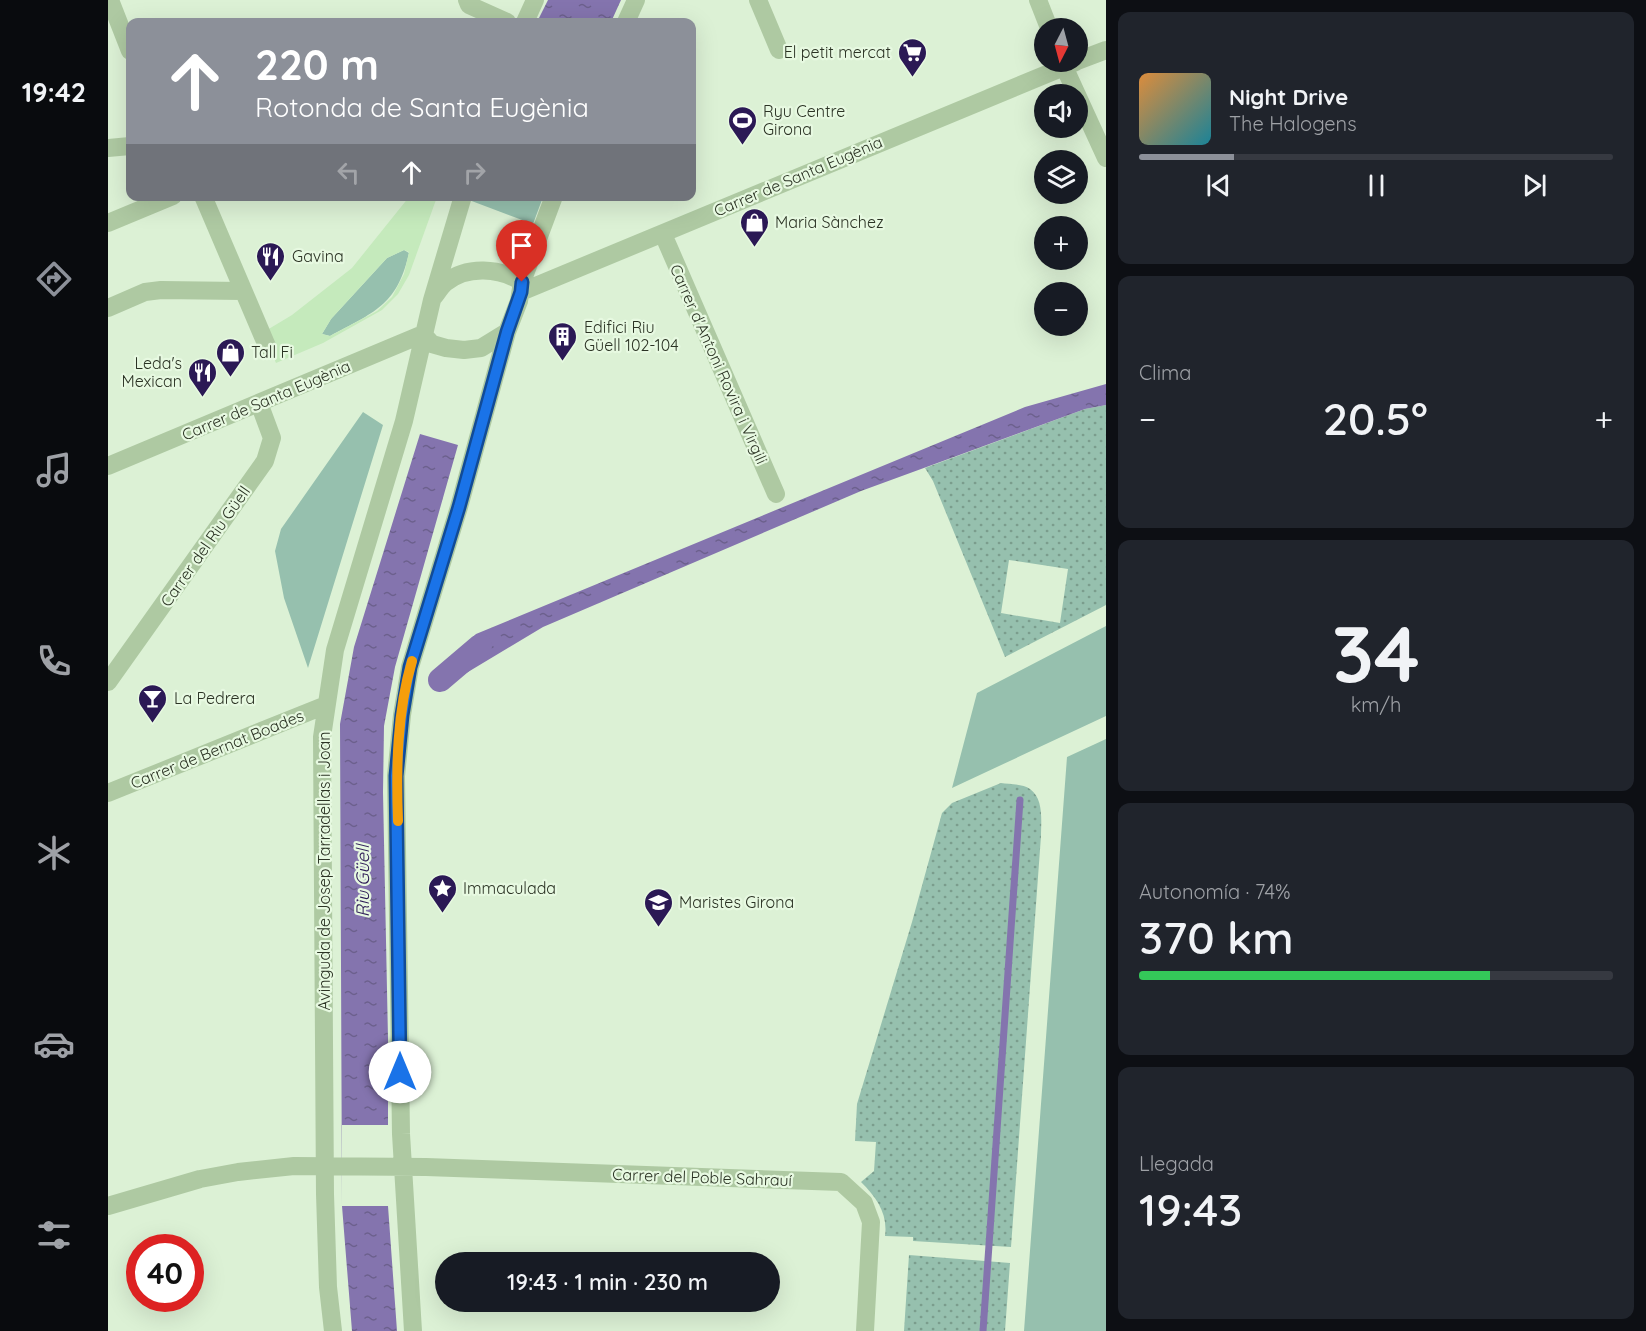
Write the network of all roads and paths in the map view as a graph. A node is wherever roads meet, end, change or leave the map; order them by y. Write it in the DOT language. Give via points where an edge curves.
graph roads {
  1 [pos="110,0"];
  2 [pos="467,0"];
  3 [pos="535,0"];
  4 [pos="636,0"];
  5 [pos="758,0"];
  6 [pos="1038,0"];
  7 [pos="496,18"];
  8 [pos="527,18"];
  9 [pos="628,18"];
  10 [pos="1045,18"];
  11 [pos="126,41"];
  12 [pos="779,50"];
  13 [pos="1106,50"];
  14 [pos="1088,56"];
  15 [pos="1046,72"];
  16 [pos="1074,72"];
  17 [pos="126,146"];
  18 [pos="108,148"];
  19 [pos="1106,158"];
  20 [pos="161,201"];
  21 [pos="205,201"];
  22 [pos="462,201"];
  23 [pos="552,201"];
  24 [pos="108,223"];
  25 [pos="663,234"];
  26 [pos="522,287"];
  27 [pos="242,291"];
  28 [pos="432,300"];
  29 [pos="108,308"];
  30 [pos="507,332"];
  31 [pos="423,334"];
  32 [pos="267,346"];
  33 [pos="259,403"];
  34 [pos="108,466"];
  35 [pos="776,494"];
  36 [pos="108,682"];
  37 [pos="326,705"];
  38 [pos="108,793"];
  39 [pos="332,1166"];
  40 [pos="397,1167"];
  41 [pos="108,1206"];
  42 [pos="333,1331"];
  43 [pos="413,1331"];
  44 [pos="865,1331"];
  1 -- 11 [label="street"];
  2 -- 7 [label="street" via="469,5"];
  3 -- 8 [label="street"];
  4 -- 9 [label="street"];
  5 -- 12 [label="street"];
  6 -- 10 [label="street"];
  13 -- 14 [label="street, Carrer de Santa Eugènia"];
  15 -- 25 [label="street, Carrer de Santa Eugènia"];
  16 -- 19 [label="street"];
  17 -- 18 [label="street"];
  20 -- 24 [label="street"];
  21 -- 27 [label="street"];
  22 -- 28 [label="street"];
  23 -- 26 [label="street"];
  25 -- 26 [label="street, Carrer de Santa Eugènia"];
  25 -- 35 [label="street, Carrer d'Antoni Rovira i Virgili"];
  26 -- 28 [label="street" via="508,273 474,272 445,284"];
  26 -- 30 [label="street"];
  27 -- 29 [label="street" via="160,290 145,292"];
  27 -- 32 [label="street"];
  28 -- 31 [label="street"];
  30 -- 31 [label="street" via="481,348 464,350 432,344"];
  30 -- 40 [label="street" via="410,667 400,730 396,776"];
  31 -- 33 [label="street, Carrer de Santa Eugènia"];
  31 -- 37 [label="street, Avinguda de Josep Tarradellas i Joan" via="404,421 335,650"];
  33 -- 34 [label="street, Carrer de Santa Eugènia"];
  33 -- 36 [label="street, Carrer del Riu Güell" via="272,438 265,461"];
  37 -- 38 [label="street, Carrer de Bernat Boades"];
  37 -- 39 [label="street, Avinguda de Josep Tarradellas i Joan" via="321,786"];
  39 -- 40 [label="street, Carrer del Poble Sahrauí"];
  39 -- 41 [label="street, Carrer del Poble Sahrauí" via="229,1174"];
  39 -- 42 [label="street, Avinguda de Josep Tarradellas i Joan" via="327,1287"];
  40 -- 43 [label="street"];
  40 -- 44 [label="street, Carrer del Poble Sahrauí" via="841,1182 864,1203 871,1222"];
}
